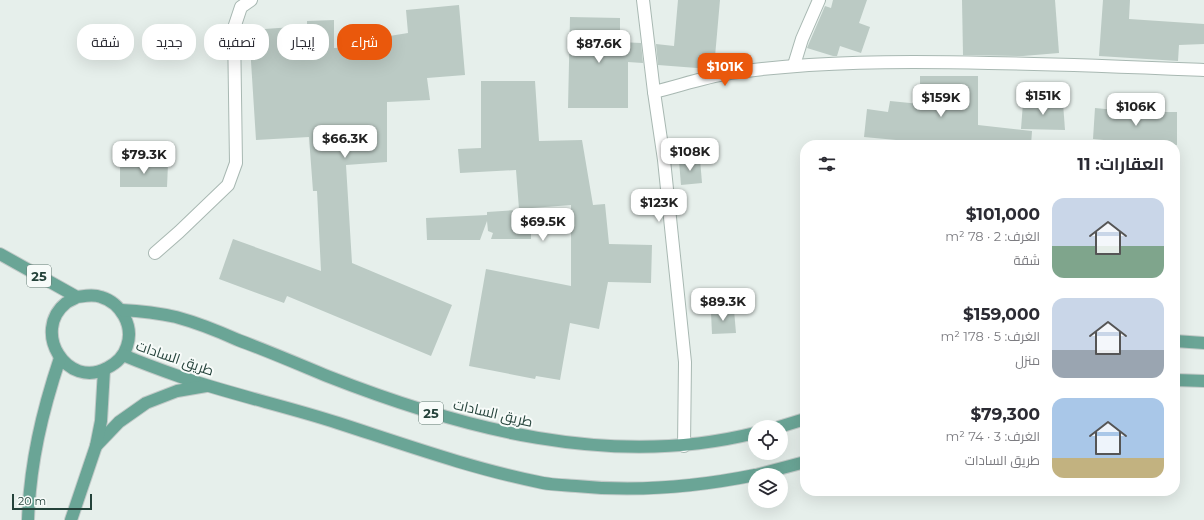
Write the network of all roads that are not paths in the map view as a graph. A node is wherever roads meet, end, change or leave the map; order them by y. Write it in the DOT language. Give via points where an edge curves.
graph roads {
  1 [pos="251,0"];
  2 [pos="643,0"];
  3 [pos="817,0"];
  4 [pos="794,65"];
  5 [pos="1204,70"];
  6 [pos="654,92"];
  7 [pos="155,253"];
  8 [pos="0,254"];
  9 [pos="77,297"];
  10 [pos="121,310"];
  11 [pos="1180,341"];
  12 [pos="1204,343"];
  13 [pos="122,355"];
  14 [pos="60,358"];
  15 [pos="104,370"];
  16 [pos="1180,380"];
  17 [pos="1204,381"];
  18 [pos="210,386"];
  19 [pos="800,421"];
  20 [pos="788,424"];
  21 [pos="748,435"];
  22 [pos="96,446"];
  23 [pos="684,446"];
  24 [pos="800,463"];
  25 [pos="782,468"];
  26 [pos="748,477"];
  27 [pos="28,520"];
  28 [pos="71,520"];
  1 -- 7 [label="street" via="241,7 234,28 236,163 228,185"];
  2 -- 6 [label="street"];
  3 -- 4 [label="street"];
  4 -- 5 [label="street" via="917,61"];
  4 -- 6 [label="street" via="728,74"];
  6 -- 23 [label="street" via="686,362"];
  8 -- 9 [label="main road, 25"];
  9 -- 10 [label="main road" via="101,296"];
  9 -- 14 [label="main road" via="66,303 53,323 54,347"];
  10 -- 13 [label="main road" via="129,332 128,344"];
  10 -- 23 [label="main road, طريق السادات / 25" via="148,312 202,324 388,398 446,418 505,433 625,447"];
  11 -- 12 [label="main road"];
  13 -- 15 [label="main road"];
  13 -- 18 [label="main road, طريق السادات"];
  14 -- 15 [label="main road" via="80,371"];
  14 -- 27 [label="main road" via="39,429"];
  15 -- 22 [label="main road" via="101,421"];
  16 -- 17 [label="main road"];
  18 -- 22 [label="main road" via="177,391 146,404 119,422"];
  18 -- 26 [label="main road, طريق السادات" via="459,462 545,483 633,489 678,487"];
  19 -- 20 [label="main road"];
  21 -- 23 [label="main road, طريق السادات / 25"];
  22 -- 28 [label="main road"];
  24 -- 25 [label="main road, طريق السادات"];
}
